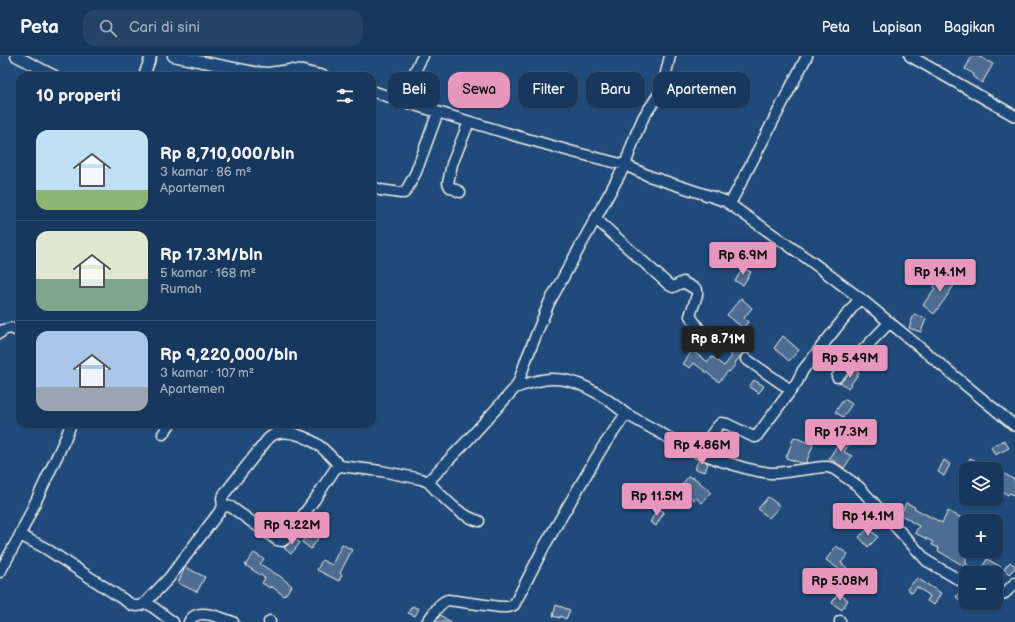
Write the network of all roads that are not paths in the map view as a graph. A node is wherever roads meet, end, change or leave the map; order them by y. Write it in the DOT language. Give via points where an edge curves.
graph roads {
  1 [pos="16,56"];
  2 [pos="151,56"];
  3 [pos="172,56"];
  4 [pos="423,56"];
  5 [pos="670,56"];
  6 [pos="807,56"];
  7 [pos="910,56"];
  8 [pos="47,72"];
  9 [pos="145,72"];
  10 [pos="254,72"];
  11 [pos="278,72"];
  12 [pos="307,72"];
  13 [pos="415,72"];
  14 [pos="376,94"];
  15 [pos="388,97"];
  16 [pos="425,108"];
  17 [pos="438,112"];
  18 [pos="1015,116"];
  19 [pos="469,122"];
  20 [pos="625,165"];
  21 [pos="376,188"];
  22 [pos="460,192"];
  23 [pos="730,204"];
  24 [pos="596,219"];
  25 [pos="860,298"];
  26 [pos="890,322"];
  27 [pos="16,330"];
  28 [pos="0,333"];
  29 [pos="702,333"];
  30 [pos="746,359"];
  31 [pos="837,377"];
  32 [pos="515,388"];
  33 [pos="791,390"];
  34 [pos="626,414"];
  35 [pos="1015,426"];
  36 [pos="69,428"];
  37 [pos="167,428"];
  38 [pos="163,434"];
  39 [pos="698,453"];
  40 [pos="340,466"];
  41 [pos="428,482"];
  42 [pos="223,507"];
  43 [pos="479,521"];
  44 [pos="20,535"];
  45 [pos="0,572"];
  46 [pos="959,580"];
  47 [pos="1015,583"];
  48 [pos="1003,594"];
  49 [pos="146,602"];
  50 [pos="173,622"];
  51 [pos="189,622"];
  52 [pos="233,622"];
  53 [pos="427,622"];
  1 -- 8 [label="street"];
  2 -- 9 [label="street"];
  3 -- 10 [label="street"];
  4 -- 13 [label="street"];
  5 -- 20 [label="street" via="660,93 644,116"];
  6 -- 23 [label="street"];
  7 -- 18 [label="street"];
  11 -- 12 [label="street"];
  14 -- 15 [label="street"];
  16 -- 17 [label="street"];
  17 -- 19 [label="street"];
  17 -- 21 [label="street" via="416,172 406,191 401,193"];
  19 -- 20 [label="street"];
  19 -- 22 [label="street" via="452,164 448,183"];
  20 -- 23 [label="street"];
  20 -- 24 [label="street"];
  23 -- 25 [label="street"];
  24 -- 29 [label="street" via="669,285 673,287 683,282 696,290 697,295 690,316"];
  24 -- 32 [label="street" via="549,303"];
  25 -- 26 [label="street"];
  25 -- 33 [label="street" via="803,370"];
  26 -- 31 [label="street"];
  26 -- 35 [label="street"];
  27 -- 28 [label="street" via="11,328"];
  30 -- 33 [label="street"];
  32 -- 34 [label="street" via="553,378 562,379 589,388"];
  32 -- 41 [label="street"];
  33 -- 39 [label="street" via="756,437 721,423"];
  34 -- 39 [label="street"];
  34 -- 53 [label="street" via="598,454 514,604 500,608 448,600 441,603"];
  36 -- 44 [label="street"];
  37 -- 38 [label="street"];
  39 -- 46 [label="street" via="769,473 823,467 834,469 858,486 927,561"];
  40 -- 41 [label="street"];
  40 -- 42 [label="street" via="335,469 282,541 231,508"];
  40 -- 42 [label="street" via="322,448 309,440 283,432 273,434 225,493 222,498"];
  41 -- 43 [label="street" via="458,511"];
  42 -- 49 [label="street" via="169,578"];
  44 -- 45 [label="street"];
  44 -- 49 [label="street" via="45,548 132,605 138,607"];
  47 -- 48 [label="street"];
  49 -- 50 [label="street"];
  51 -- 52 [label="street" via="193,616 204,613"];
}
